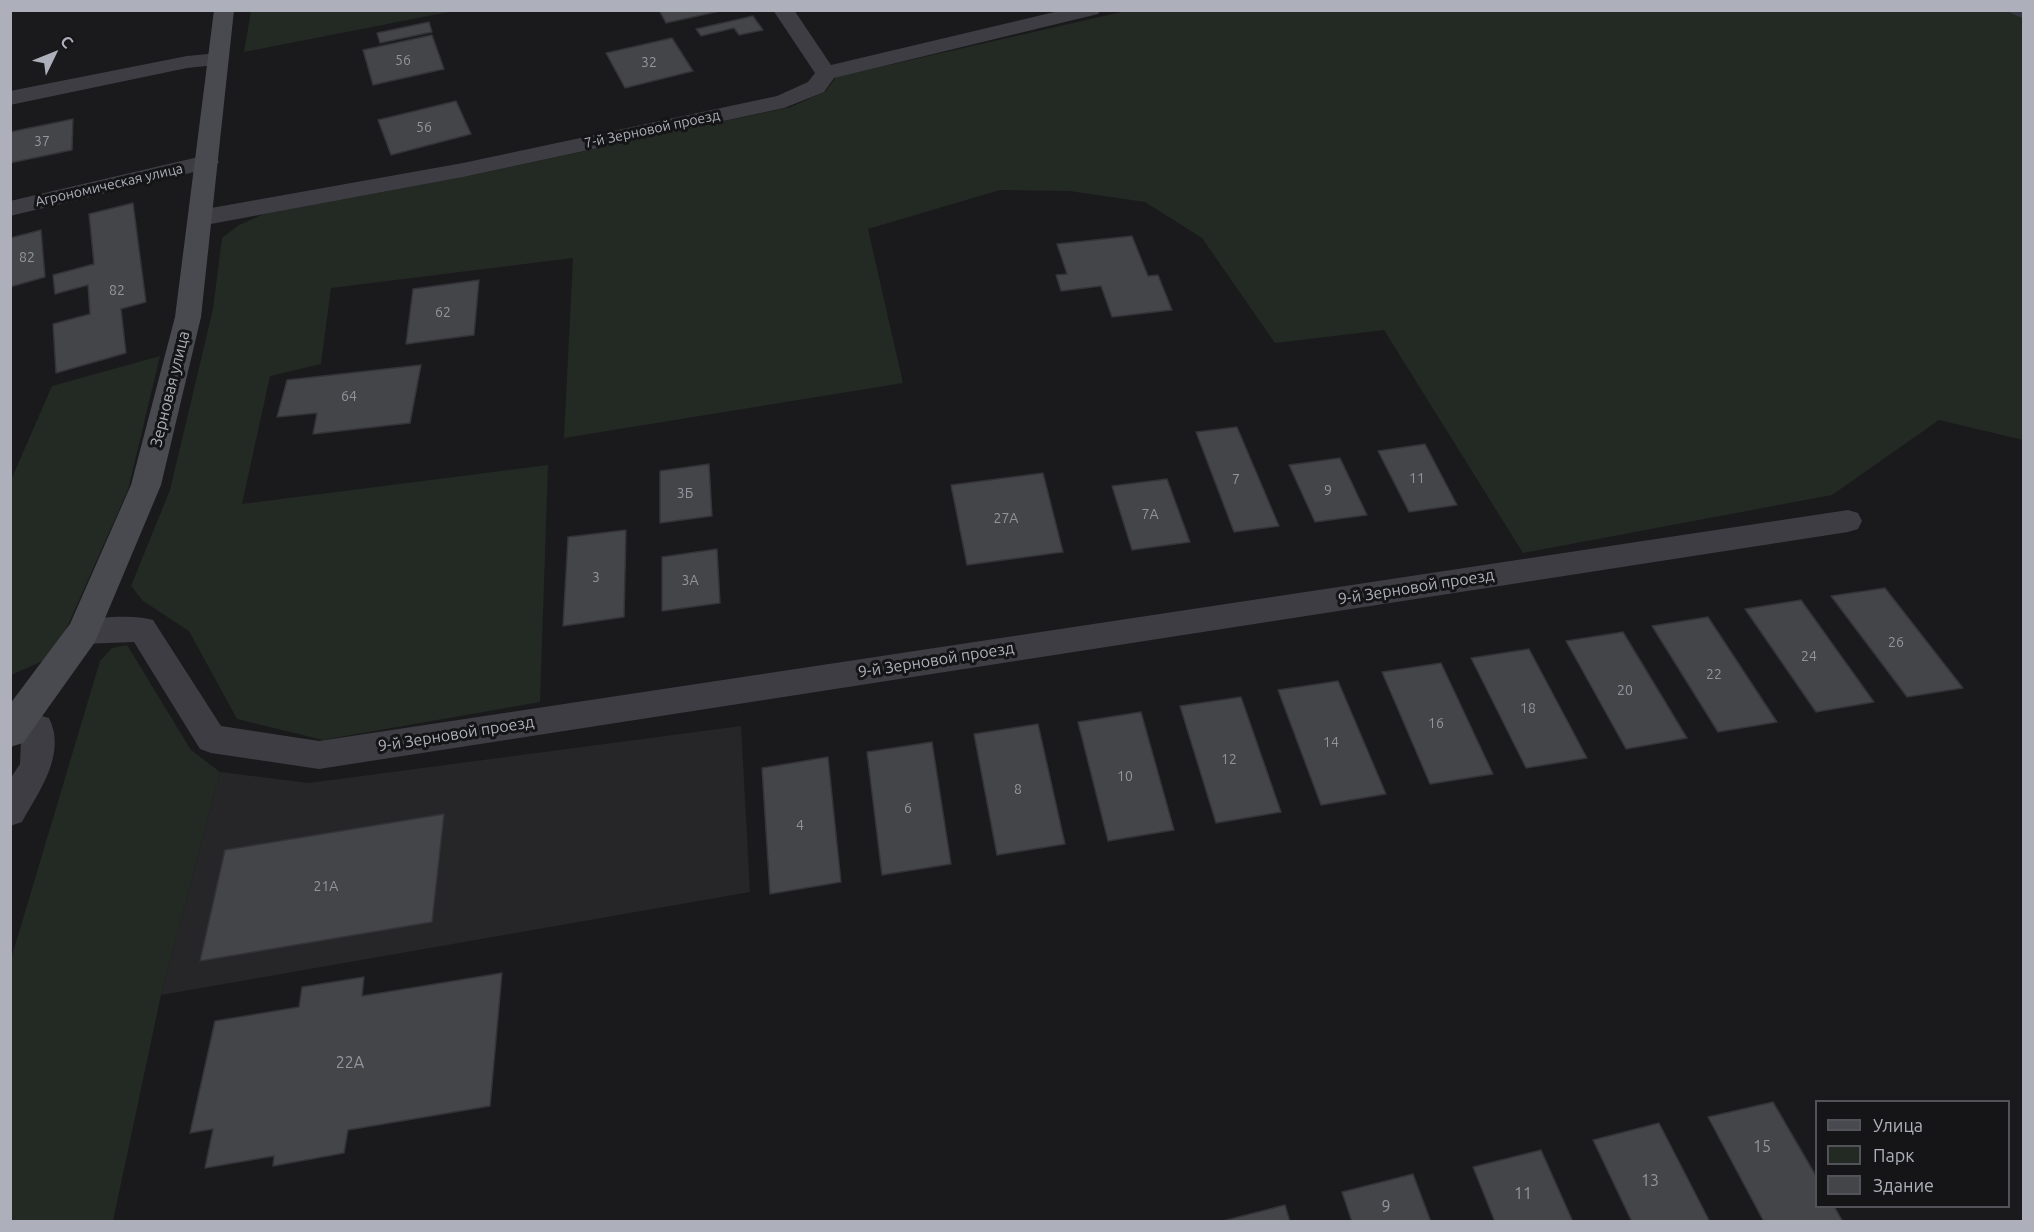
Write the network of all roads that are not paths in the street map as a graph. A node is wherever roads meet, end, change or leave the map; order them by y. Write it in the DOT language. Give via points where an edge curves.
graph roads {
  1 [pos="224,10"];
  2 [pos="783,10"];
  3 [pos="1091,10"];
  4 [pos="219,59"];
  5 [pos="826,73"];
  6 [pos="10,98"];
  7 [pos="207,162"];
  8 [pos="10,209"];
  9 [pos="200,218"];
  10 [pos="1848,520"];
  11 [pos="84,632"];
  12 [pos="13,728"];
  13 [pos="10,811"];
  1 -- 4 [label="street, Зерновая улица"];
  2 -- 5 [label="street"];
  3 -- 5 [label="street, 7-й Зерновой проезд"];
  4 -- 6 [label="street"];
  4 -- 7 [label="street, Зерновая улица"];
  5 -- 9 [label="street, 7-й Зерновой проезд" via="816,87 784,101 463,170"];
  7 -- 8 [label="street, Агрономическая улица"];
  7 -- 9 [label="street, Зерновая улица"];
  9 -- 11 [label="street, Зерновая улица" via="188,317 146,485"];
  10 -- 11 [label="lane, 9-й Зерновой проезд" via="319,755 211,739 142,629"];
  11 -- 12 [label="street, Зерновая улица"];
  12 -- 13 [label="lane" via="38,728 36,766"];
}
